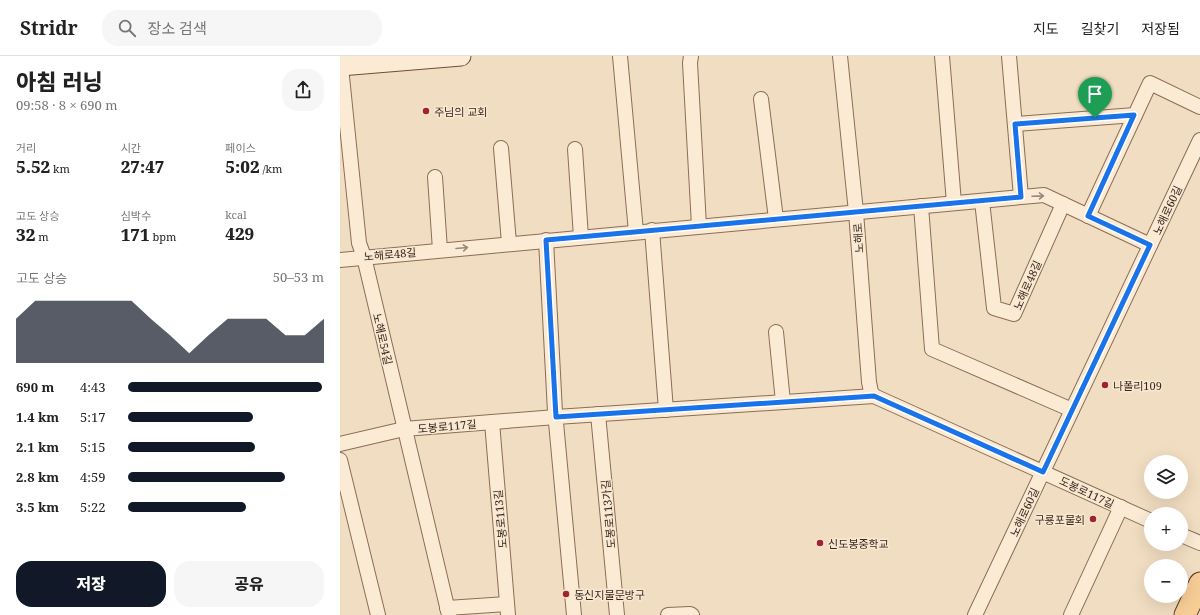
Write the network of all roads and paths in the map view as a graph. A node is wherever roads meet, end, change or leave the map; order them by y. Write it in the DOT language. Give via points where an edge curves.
graph roads {
  1 [pos="461,56"];
  2 [pos="620,56"];
  3 [pos="691,56"];
  4 [pos="840,56"];
  5 [pos="942,56"];
  6 [pos="1009,56"];
  7 [pos="436,57"];
  8 [pos="341,63"];
  9 [pos="761,99"];
  10 [pos="1200,107"];
  11 [pos="1134,115"];
  12 [pos="1015,124"];
  13 [pos="1200,140"];
  14 [pos="501,148"];
  15 [pos="575,149"];
  16 [pos="435,177"];
  17 [pos="1021,197"];
  18 [pos="982,201"];
  19 [pos="954,203"];
  20 [pos="1063,204"];
  21 [pos="921,206"];
  22 [pos="856,212"];
  23 [pos="1088,216"];
  24 [pos="776,219"];
  25 [pos="699,226"];
  26 [pos="652,230"];
  27 [pos="636,232"];
  28 [pos="581,237"];
  29 [pos="546,240"];
  30 [pos="508,243"];
  31 [pos="1150,245"];
  32 [pos="440,250"];
  33 [pos="364,257"];
  34 [pos="340,260"];
  35 [pos="776,332"];
  36 [pos="874,396"];
  37 [pos="783,402"];
  38 [pos="666,410"];
  39 [pos="1072,410"];
  40 [pos="598,414"];
  41 [pos="556,417"];
  42 [pos="492,422"];
  43 [pos="404,429"];
  44 [pos="340,444"];
  45 [pos="340,460"];
  46 [pos="1043,472"];
  47 [pos="1121,508"];
  48 [pos="1144,518"];
  49 [pos="1188,538"];
  50 [pos="1200,543"];
  51 [pos="1200,583"];
  52 [pos="507,610"];
  53 [pos="448,612"];
  54 [pos="378,615"];
  55 [pos="574,615"];
  56 [pos="617,615"];
  57 [pos="668,615"];
  58 [pos="692,615"];
  59 [pos="975,615"];
  60 [pos="1071,615"];
  61 [pos="1185,615"];
  1 -- 7 [label="main road"];
  2 -- 27 [label="street"];
  3 -- 25 [label="street"];
  4 -- 22 [label="street, 노해로"];
  5 -- 19 [label="street"];
  6 -- 12 [label="street"];
  7 -- 8 [label="main road"];
  8 -- 33 [label="street, 노해로54길" via="359,243"];
  9 -- 24 [label="street"];
  10 -- 11 [label="street" via="1150,83"];
  11 -- 12 [label="street"];
  11 -- 23 [label="street"];
  12 -- 17 [label="street"];
  13 -- 31 [label="street, 노해로60길"];
  14 -- 30 [label="street"];
  15 -- 28 [label="street"];
  16 -- 32 [label="street"];
  17 -- 18 [label="street, 노해로48길"];
  17 -- 20 [label="street, 노해로48길, one-way" via="1044,195"];
  18 -- 19 [label="street, 노해로48길"];
  18 -- 20 [label="street, 노해로48길" via="994,308 1014,314"];
  19 -- 21 [label="street, 노해로48길"];
  20 -- 23 [label="street, 노해로48길"];
  21 -- 22 [label="street, 노해로48길"];
  21 -- 39 [label="street" via="932,350"];
  22 -- 24 [label="street, 노해로48길"];
  22 -- 36 [label="street, 노해로" via="869,382"];
  23 -- 31 [label="street, 노해로48길"];
  24 -- 25 [label="street, 노해로48길"];
  25 -- 26 [label="street, 노해로48길"];
  26 -- 27 [label="street, 노해로48길"];
  26 -- 38 [label="street"];
  27 -- 28 [label="street, 노해로48길"];
  28 -- 29 [label="street, 노해로48길"];
  29 -- 30 [label="street, 노해로48길"];
  29 -- 41 [label="street"];
  32 -- 30 [label="street, 노해로48길, one-way"];
  31 -- 39 [label="street, 노해로60길"];
  32 -- 33 [label="street, 노해로48길"];
  33 -- 34 [label="street, 노해로48길"];
  33 -- 43 [label="street, 노해로54길"];
  35 -- 37 [label="street"];
  36 -- 37 [label="street, 도봉로117길"];
  36 -- 46 [label="street, 도봉로117길"];
  37 -- 38 [label="street, 도봉로117길"];
  38 -- 40 [label="street, 도봉로117길"];
  39 -- 46 [label="street, 노해로60길"];
  40 -- 41 [label="street, 도봉로117길"];
  40 -- 56 [label="street, 도봉로113가길"];
  41 -- 42 [label="street, 도봉로117길"];
  41 -- 55 [label="street"];
  42 -- 43 [label="street, 도봉로117길"];
  42 -- 52 [label="street, 도봉로113길"];
  43 -- 44 [label="street, 도봉로117길"];
  43 -- 53 [label="street, 노해로54길"];
  45 -- 54 [label="street"];
  46 -- 47 [label="street, 도봉로117길"];
  46 -- 59 [label="street, 노해로60길"];
  47 -- 48 [label="street, 도봉로117길"];
  47 -- 60 [label="street, 도봉로117길"];
  49 -- 50 [label="street"];
  51 -- 61 [label="main road"];
  52 -- 53 [label="street, 노해로54길"];
  57 -- 58 [label="street"];
}
